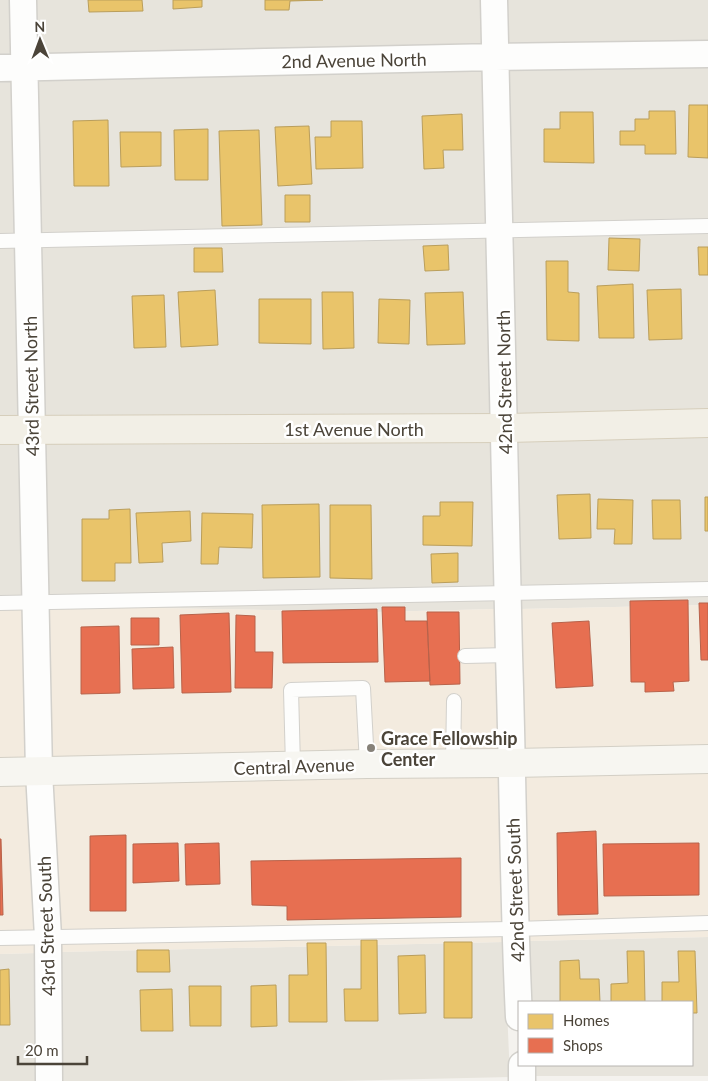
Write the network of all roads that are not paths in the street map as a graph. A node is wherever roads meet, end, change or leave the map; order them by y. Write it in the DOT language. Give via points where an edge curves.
graph roads {
  1 [pos="23,0"];
  2 [pos="494,0"];
  3 [pos="708,54"];
  4 [pos="495,57"];
  5 [pos="13,68"];
  6 [pos="708,226"];
  7 [pos="500,230"];
  8 [pos="28,240"];
  9 [pos="0,241"];
  10 [pos="708,424"];
  11 [pos="505,428"];
  12 [pos="32,429"];
  13 [pos="0,430"];
  14 [pos="708,589"];
  15 [pos="508,593"];
  16 [pos="36,602"];
  17 [pos="0,603"];
  18 [pos="509,655"];
  19 [pos="465,656"];
  20 [pos="454,702"];
  21 [pos="708,759"];
  22 [pos="453,763"];
  23 [pos="513,763"];
  24 [pos="367,764"];
  25 [pos="293,766"];
  26 [pos="0,772"];
  27 [pos="39,772"];
  28 [pos="708,923"];
  29 [pos="515,929"];
  30 [pos="48,937"];
  31 [pos="0,938"];
  32 [pos="518,1001"];
  33 [pos="522,1066"];
  34 [pos="49,1081"];
  35 [pos="522,1081"];
  1 -- 5 [label="street, 43rd Street North"];
  2 -- 4 [label="street, 42nd Street North"];
  3 -- 4 [label="street, 2nd Avenue North"];
  4 -- 5 [label="street, 2nd Avenue North"];
  4 -- 7 [label="street, 42nd Street North"];
  5 -- 8 [label="street, 43rd Street North"];
  6 -- 7 [label="lane"];
  7 -- 8 [label="lane"];
  7 -- 11 [label="street, 42nd Street North"];
  8 -- 9 [label="lane"];
  8 -- 12 [label="street, 43rd Street North"];
  10 -- 11 [label="main road, 1st Avenue North"];
  11 -- 12 [label="main road, 1st Avenue North"];
  11 -- 15 [label="street, 42nd Street North"];
  12 -- 13 [label="main road, 1st Avenue North"];
  12 -- 16 [label="street, 43rd Street North"];
  14 -- 15 [label="lane"];
  15 -- 16 [label="lane"];
  15 -- 18 [label="street, 42nd Street North"];
  16 -- 17 [label="lane"];
  16 -- 27 [label="street, 43rd Street North"];
  18 -- 19 [label="lane"];
  18 -- 23 [label="street, 42nd Street North"];
  20 -- 22 [label="lane"];
  21 -- 23 [label="main road, Central Avenue"];
  22 -- 23 [label="main road, Central Avenue"];
  22 -- 24 [label="main road, Central Avenue"];
  23 -- 29 [label="street, 42nd Street South"];
  24 -- 25 [label="main road, Central Avenue"];
  24 -- 25 [label="lane" via="363,688 291,690"];
  25 -- 27 [label="main road, Central Avenue"];
  26 -- 27 [label="main road, Central Avenue"];
  27 -- 30 [label="street, 43rd Street South"];
  28 -- 29 [label="lane"];
  29 -- 30 [label="lane"];
  29 -- 32 [label="street, 42nd Street South"];
  30 -- 31 [label="lane"];
  30 -- 34 [label="street, 43rd Street South"];
  33 -- 35 [label="street"];
}
